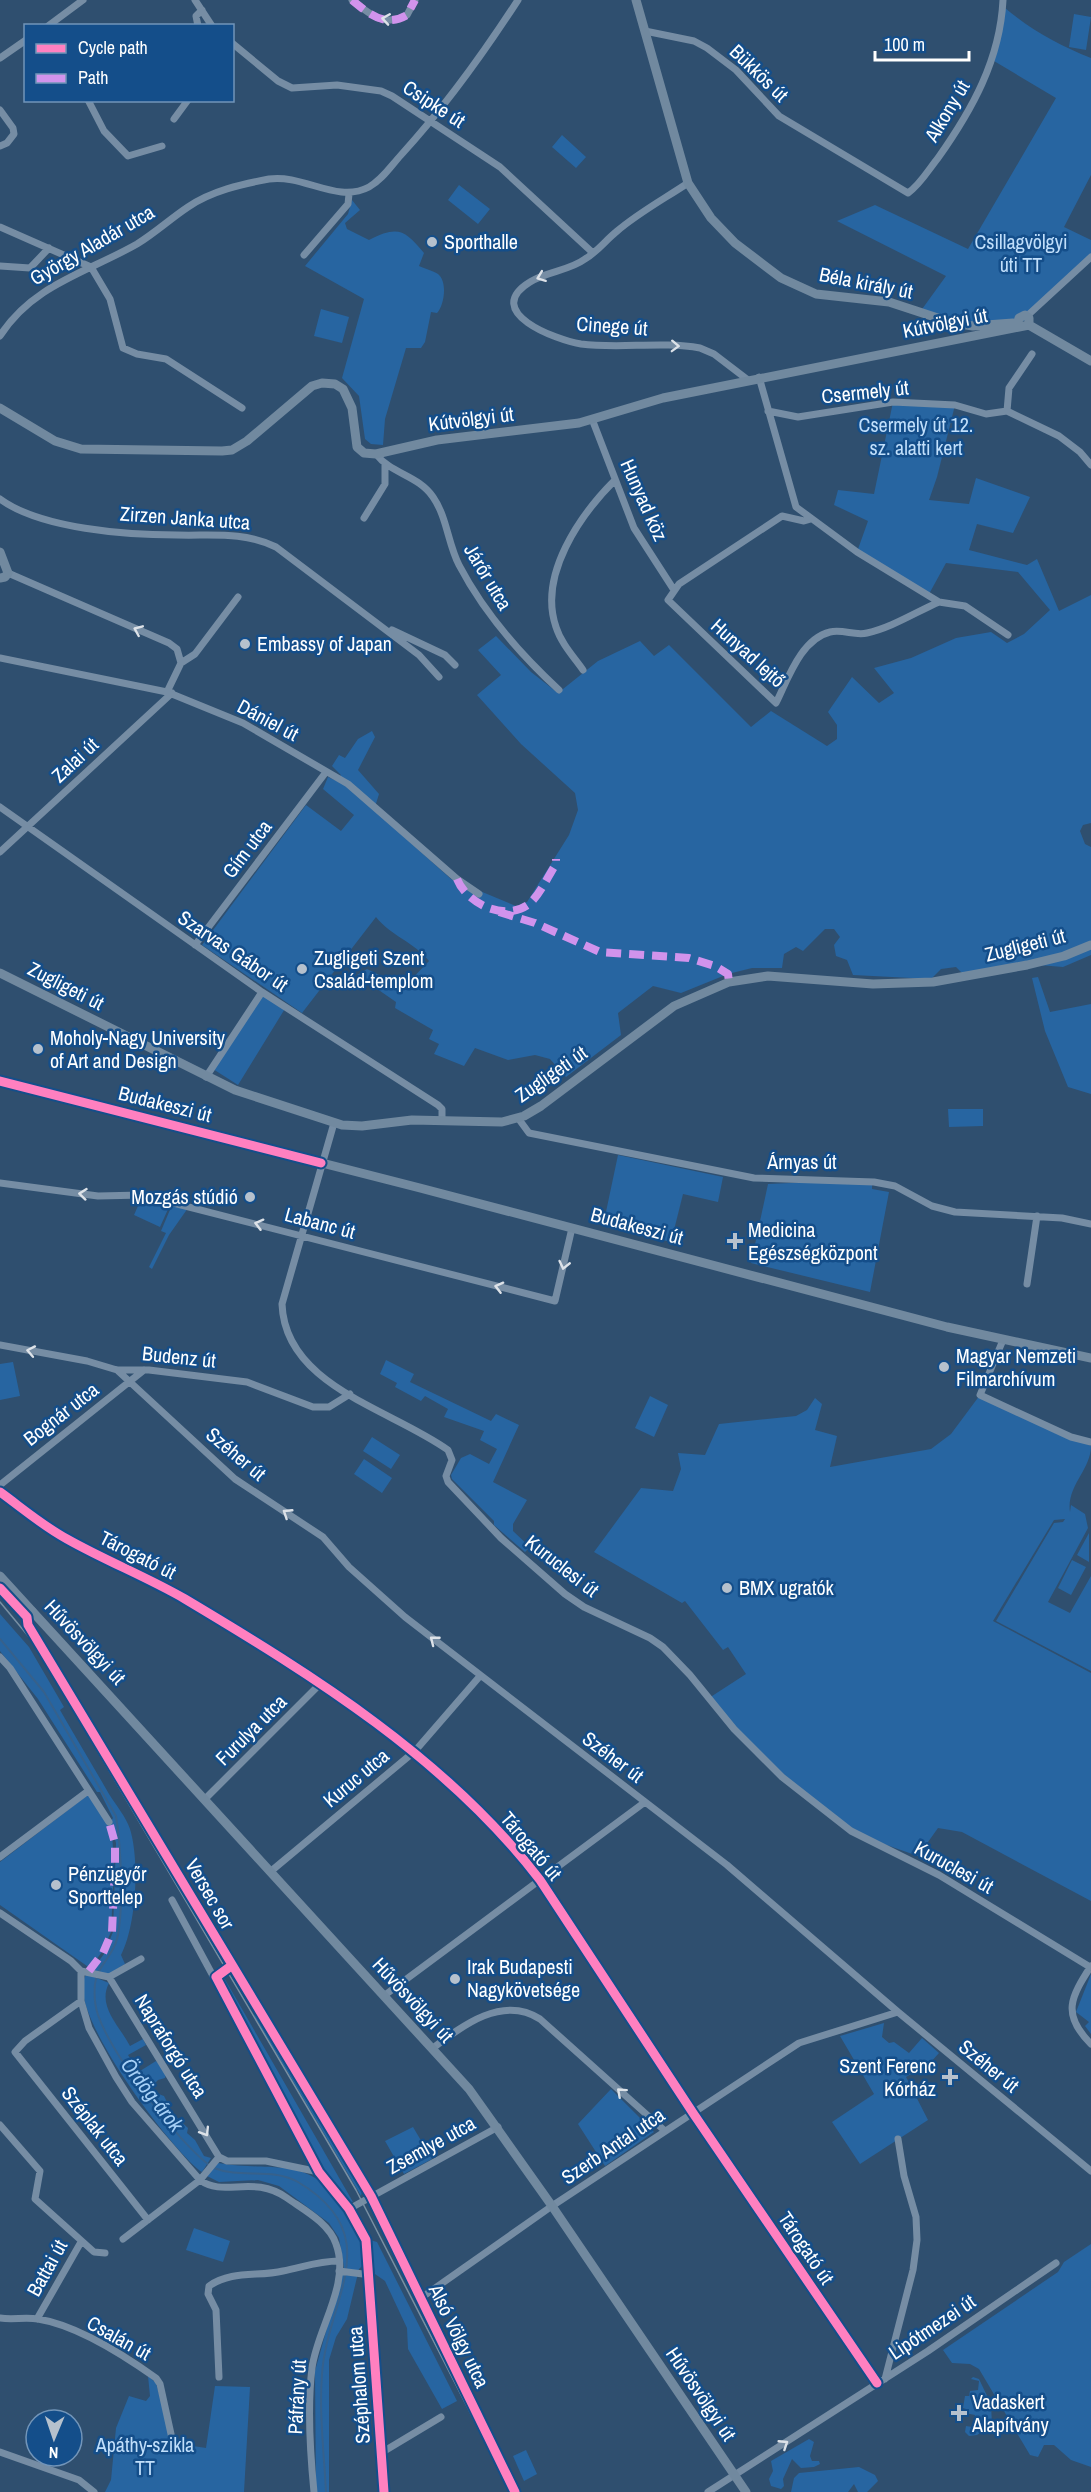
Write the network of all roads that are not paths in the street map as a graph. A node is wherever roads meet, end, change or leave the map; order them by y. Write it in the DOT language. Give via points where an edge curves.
graph roads {
  1 [pos="83,0"];
  2 [pos="195,0"];
  3 [pos="352,0"];
  4 [pos="414,0"];
  5 [pos="518,0"];
  6 [pos="636,0"];
  7 [pos="1003,0"];
  8 [pos="202,10"];
  9 [pos="51,24"];
  10 [pos="198,24"];
  11 [pos="211,24"];
  12 [pos="645,31"];
  13 [pos="24,41"];
  14 [pos="234,45"];
  15 [pos="0,57"];
  16 [pos="89,102"];
  17 [pos="187,102"];
  18 [pos="0,110"];
  19 [pos="174,119"];
  20 [pos="431,120"];
  21 [pos="0,146"];
  22 [pos="162,146"];
  23 [pos="688,183"];
  24 [pos="906,193"];
  25 [pos="349,194"];
  26 [pos="0,227"];
  27 [pos="49,248"];
  28 [pos="593,253"];
  29 [pos="304,255"];
  30 [pos="1091,257"];
  31 [pos="0,266"];
  32 [pos="91,267"];
  33 [pos="1024,322"];
  34 [pos="0,336"];
  35 [pos="1032,354"];
  36 [pos="1091,361"];
  37 [pos="759,377"];
  38 [pos="748,380"];
  39 [pos="0,408"];
  40 [pos="242,408"];
  41 [pos="768,411"];
  42 [pos="1007,411"];
  43 [pos="592,419"];
  44 [pos="376,454"];
  45 [pos="385,465"];
  46 [pos="1091,465"];
  47 [pos="615,480"];
  48 [pos="0,499"];
  49 [pos="364,518"];
  50 [pos="811,519"];
  51 [pos="0,552"];
  52 [pos="4,575"];
  53 [pos="674,590"];
  54 [pos="238,597"];
  55 [pos="939,602"];
  56 [pos="381,626"];
  57 [pos="1008,635"];
  58 [pos="0,658"];
  59 [pos="181,663"];
  60 [pos="455,665"];
  61 [pos="583,670"];
  62 [pos="439,676"];
  63 [pos="559,690"];
  64 [pos="170,692"];
  65 [pos="326,772"];
  66 [pos="0,807"];
  67 [pos="29,827"];
  68 [pos="0,852"];
  69 [pos="479,894"];
  70 [pos="195,945"];
  71 [pos="1091,945"];
  72 [pos="0,973"];
  73 [pos="262,992"];
  74 [pos="206,1077"];
  75 [pos="0,1081"];
  76 [pos="518,1118"];
  77 [pos="442,1121"];
  78 [pos="334,1123"];
  79 [pos="321,1163"];
  80 [pos="0,1183"];
  81 [pos="1036,1216"];
  82 [pos="1091,1224"];
  83 [pos="572,1228"];
  84 [pos="300,1235"];
  85 [pos="1027,1284"];
  86 [pos="1003,1340"];
  87 [pos="0,1345"];
  88 [pos="1091,1358"];
  89 [pos="117,1370"];
  90 [pos="144,1370"];
  91 [pos="129,1382"];
  92 [pos="350,1394"];
  93 [pos="1091,1442"];
  94 [pos="0,1485"];
  95 [pos="0,1492"];
  96 [pos="0,1576"];
  97 [pos="33,1611"];
  98 [pos="0,1658"];
  99 [pos="480,1676"];
  100 [pos="320,1684"];
  101 [pos="415,1751"];
  102 [pos="88,1791"];
  103 [pos="205,1799"];
  104 [pos="645,1802"];
  105 [pos="109,1822"];
  106 [pos="0,1857"];
  107 [pos="270,1872"];
  108 [pos="540,1880"];
  109 [pos="172,1900"];
  110 [pos="0,1913"];
  111 [pos="141,1959"];
  112 [pos="231,1966"];
  113 [pos="1091,1966"];
  114 [pos="81,1971"];
  115 [pos="108,1976"];
  116 [pos="216,1977"];
  117 [pos="385,1995"];
  118 [pos="81,2001"];
  119 [pos="898,2012"];
  120 [pos="1091,2044"];
  121 [pos="433,2048"];
  122 [pos="693,2113"];
  123 [pos="0,2125"];
  124 [pos="498,2127"];
  125 [pos="665,2131"];
  126 [pos="898,2139"];
  127 [pos="217,2160"];
  128 [pos="1091,2171"];
  129 [pos="319,2172"];
  130 [pos="203,2177"];
  131 [pos="371,2196"];
  132 [pos="552,2206"];
  133 [pos="349,2209"];
  134 [pos="148,2220"];
  135 [pos="123,2239"];
  136 [pos="81,2242"];
  137 [pos="105,2253"];
  138 [pos="339,2261"];
  139 [pos="1056,2263"];
  140 [pos="339,2271"];
  141 [pos="371,2275"];
  142 [pos="421,2298"];
  143 [pos="0,2318"];
  144 [pos="37,2319"];
  145 [pos="219,2377"];
  146 [pos="885,2379"];
  147 [pos="877,2384"];
  148 [pos="441,2417"];
  149 [pos="173,2443"];
  150 [pos="0,2452"];
  151 [pos="381,2452"];
  152 [pos="734,2475"];
  153 [pos="94,2492"];
  154 [pos="314,2492"];
  155 [pos="384,2492"];
  156 [pos="515,2492"];
  157 [pos="708,2492"];
  158 [pos="746,2492"];
  1 -- 9 [label="street"];
  2 -- 8 [label="street"];
  4 -- 3 [label="street, one-way" via="407,15 387,21"];
  5 -- 20 [label="street" via="480,58"];
  6 -- 12 [label="street, Béla király út"];
  7 -- 24 [label="street, Alkony út" via="992,61 975,102 925,175"];
  8 -- 10 [label="street" via="196,16"];
  8 -- 11 [label="street"];
  12 -- 23 [label="street, Béla király út"];
  12 -- 24 [label="street, Bükkös út" via="694,41 707,48 736,70 779,116"];
  13 -- 15 [label="street"];
  14 -- 20 [label="street, Csipke út" via="286,86 300,89 337,85 381,91"];
  16 -- 22 [label="street" via="104,131 128,156"];
  17 -- 19 [label="street"];
  18 -- 21 [label="street" via="14,134"];
  20 -- 25 [label="street" via="376,183"];
  20 -- 28 [label="street, Csipke út" via="500,167"];
  23 -- 28 [label="street, Cinege út" via="617,231"];
  23 -- 33 [label="street, Béla király út" via="711,218 735,243 781,278 804,289 829,296 889,302 953,323 974,326"];
  25 -- 29 [label="street" via="344,209"];
  25 -- 32 [label="street, György Aladár utca" via="289,178 223,190 198,200 142,241"];
  26 -- 27 [label="street"];
  27 -- 31 [label="street" via="30,268"];
  27 -- 32 [label="street"];
  28 -- 38 [label="street, Cinege út, one-way" via="584,261 522,287 515,308 526,324 581,344 700,348"];
  30 -- 33 [label="street"];
  32 -- 34 [label="street, György Aladár utca" via="29,302"];
  32 -- 40 [label="street" via="110,299 123,348 166,359"];
  33 -- 36 [label="street"];
  33 -- 37 [label="street, Kútvölgyi út"];
  35 -- 42 [label="street" via="1009,388"];
  37 -- 38 [label="street, Kútvölgyi út"];
  37 -- 41 [label="street"];
  38 -- 43 [label="street, Kútvölgyi út" via="638,404"];
  39 -- 44 [label="street" via="55,441 81,449 222,451 248,441 312,386 328,383 343,389 350,398 357,447 364,453"];
  41 -- 42 [label="street, Csermely út" via="798,417 893,402 955,405 986,414"];
  41 -- 50 [label="street" via="794,503"];
  42 -- 46 [label="street, Csermely út" via="1059,436"];
  43 -- 44 [label="street, Kútvölgyi út" via="437,440"];
  43 -- 47 [label="street, Hunyad köz"];
  44 -- 45 [label="street, Járőr utca"];
  45 -- 49 [label="street" via="385,484"];
  45 -- 63 [label="street, Járőr utca" via="416,480 432,494 460,567 490,614 509,640"];
  47 -- 53 [label="street, Hunyad köz" via="634,528"];
  47 -- 61 [label="street" via="600,495 565,549 556,571 555,626"];
  48 -- 56 [label="street, Zirzen Janka utca" via="28,516 46,520 136,534 214,533 259,540 276,547"];
  50 -- 53 [label="street" via="782,516 734,545"];
  50 -- 55 [label="street"];
  51 -- 52 [label="street"];
  59 -- 52 [label="street, one-way" via="177,649 169,643"];
  53 -- 55 [label="street, Hunyad lejtő" via="668,600 776,703 799,658 822,635 838,631 872,632"];
  54 -- 59 [label="street, Zalai út" via="195,654"];
  55 -- 57 [label="street" via="965,606"];
  56 -- 60 [label="street, Zirzen Janka utca" via="445,655"];
  56 -- 62 [label="street, Zirzen Janka utca"];
  58 -- 64 [label="street, Dániel út"];
  59 -- 64 [label="street, Zalai út"];
  64 -- 65 [label="street, Dániel út" via="243,723"];
  64 -- 67 [label="street, Zalai út"];
  65 -- 69 [label="street, Dániel út" via="355,790"];
  65 -- 70 [label="street, Gím utca"];
  66 -- 67 [label="street, Szarvas Gábor út"];
  67 -- 68 [label="street, Zalai út"];
  67 -- 70 [label="street, Szarvas Gábor út"];
  70 -- 73 [label="street, Szarvas Gábor út"];
  71 -- 76 [label="street, Zugligeti út" via="1028,965 933,982 873,984 768,976 729,982 674,1006 541,1106"];
  72 -- 74 [label="street, Zugligeti út"];
  73 -- 74 [label="street"];
  73 -- 77 [label="street, Szarvas Gábor út" via="438,1105"];
  74 -- 78 [label="street, Zugligeti út"];
  75 -- 79 [label="street, Budakeszi út"];
  76 -- 77 [label="street, Zugligeti út" via="497,1122"];
  76 -- 81 [label="street, Árnyas út" via="529,1133 727,1173 783,1181 854,1179 895,1186 932,1206 955,1212"];
  77 -- 78 [label="street, Zugligeti út" via="351,1127"];
  78 -- 79 [label="street, Kuruclesi út"];
  79 -- 83 [label="street, Budakeszi út"];
  79 -- 84 [label="street, Kuruclesi út"];
  84 -- 80 [label="street, Labanc út, one-way" via="142,1195 98,1196"];
  81 -- 82 [label="street, Árnyas út"];
  81 -- 85 [label="street"];
  83 -- 84 [label="street, Labanc út, one-way" via="555,1301"];
  83 -- 86 [label="street, Budakeszi út"];
  84 -- 92 [label="street, Kuruclesi út" via="282,1304 284,1327 300,1358"];
  86 -- 88 [label="street, Budakeszi út"];
  86 -- 93 [label="street" via="980,1395 1071,1437"];
  89 -- 87 [label="street, Budenz út, one-way"];
  89 -- 90 [label="street, Budenz út"];
  89 -- 91 [label="street, Széher út"];
  90 -- 91 [label="street, Bognár utca"];
  90 -- 92 [label="street, Budenz út" via="247,1382 319,1408 334,1405"];
  91 -- 94 [label="street, Bognár utca"];
  99 -- 91 [label="street, Széher út, one-way" via="349,1568 324,1537 235,1479"];
  92 -- 113 [label="street, Kuruclesi út" via="448,1450 452,1460 446,1476 448,1482 501,1538 584,1607 663,1647 782,1777 851,1831 939,1875"];
  95 -- 100 [label="street, Tárogató út" via="54,1532 183,1598"];
  96 -- 97 [label="street, Hűvösvölgyi út"];
  97 -- 103 [label="street, Hűvösvölgyi út"];
  97 -- 112 [label="street, Versec sor" via="27,1617 28,1625"];
  98 -- 102 [label="street"];
  99 -- 101 [label="street, Kuruc utca"];
  99 -- 104 [label="street, Széher út"];
  100 -- 101 [label="street, Tárogató út"];
  100 -- 103 [label="street, Furulya utca"];
  101 -- 107 [label="street, Kuruc utca"];
  101 -- 108 [label="street, Tárogató út" via="517,1850"];
  102 -- 105 [label="street"];
  102 -- 106 [label="street"];
  103 -- 107 [label="street, Hűvösvölgyi út"];
  104 -- 108 [label="street"];
  104 -- 119 [label="street, Széher út" via="741,1877"];
  107 -- 117 [label="street, Hűvösvölgyi út"];
  108 -- 117 [label="street"];
  108 -- 122 [label="street, Tárogató út"];
  109 -- 116 [label="street, Széphalom utca"];
  110 -- 114 [label="street"];
  111 -- 115 [label="street"];
  112 -- 116 [label="street"];
  112 -- 131 [label="street, Versec sor"];
  113 -- 120 [label="street, Kuruclesi út" via="1071,2002 1072,2017"];
  114 -- 115 [label="street"];
  114 -- 118 [label="street"];
  115 -- 127 [label="street, Napraforgó utca, one-way"];
  116 -- 129 [label="street, Széphalom utca"];
  117 -- 121 [label="street, Hűvösvölgyi út"];
  118 -- 130 [label="street" via="89,2028 132,2102"];
  118 -- 134 [label="street, Széplak utca" via="15,2052"];
  119 -- 122 [label="street, Szerb Antal utca" via="799,2043"];
  119 -- 128 [label="street, Széher út"];
  121 -- 124 [label="street, Hűvösvölgyi út"];
  125 -- 121 [label="street, one-way" via="540,2019 525,2011 483,2016"];
  122 -- 125 [label="street, Szerb Antal utca"];
  122 -- 147 [label="street, Tárogató út"];
  123 -- 136 [label="street, Battai út" via="40,2171 35,2199"];
  124 -- 131 [label="street, Zsemlye utca"];
  124 -- 132 [label="street, Hűvösvölgyi út"];
  125 -- 132 [label="street, Szerb Antal utca"];
  126 -- 146 [label="street" via="916,2217 917,2250"];
  127 -- 129 [label="street" via="266,2161"];
  127 -- 130 [label="street"];
  129 -- 133 [label="street, Széphalom utca"];
  130 -- 134 [label="street"];
  130 -- 138 [label="street, Páfrány út" via="214,2187 252,2184 276,2191 329,2231"];
  131 -- 133 [label="street, Zsemlye utca"];
  131 -- 142 [label="street, Alsó Völgy utca"];
  132 -- 142 [label="street, Szerb Antal utca"];
  132 -- 152 [label="street, Hűvösvölgyi út"];
  133 -- 141 [label="street, Széphalom utca" via="366,2240"];
  134 -- 135 [label="street"];
  136 -- 137 [label="street" via="94,2252"];
  136 -- 144 [label="street, Battai út"];
  138 -- 140 [label="street, Páfrány út"];
  138 -- 145 [label="street" via="282,2272 245,2274 220,2279 209,2286 208,2294 216,2310"];
  139 -- 146 [label="street, Lipótmezei út"];
  140 -- 141 [label="street"];
  140 -- 154 [label="street, Páfrány út" via="311,2374"];
  141 -- 151 [label="street, Széphalom utca"];
  142 -- 156 [label="street, Alsó Völgy utca"];
  143 -- 144 [label="street, Csalán út"];
  144 -- 149 [label="street, Csalán út" via="82,2335 156,2378"];
  146 -- 147 [label="street, Lipótmezei út"];
  152 -- 147 [label="street, Lipótmezei út, one-way"];
  148 -- 151 [label="street"];
  150 -- 153 [label="street" via="79,2480"];
  151 -- 155 [label="street, Széphalom utca"];
  152 -- 157 [label="street, Lipótmezei út"];
  152 -- 158 [label="street, Hűvösvölgyi út"];
}
